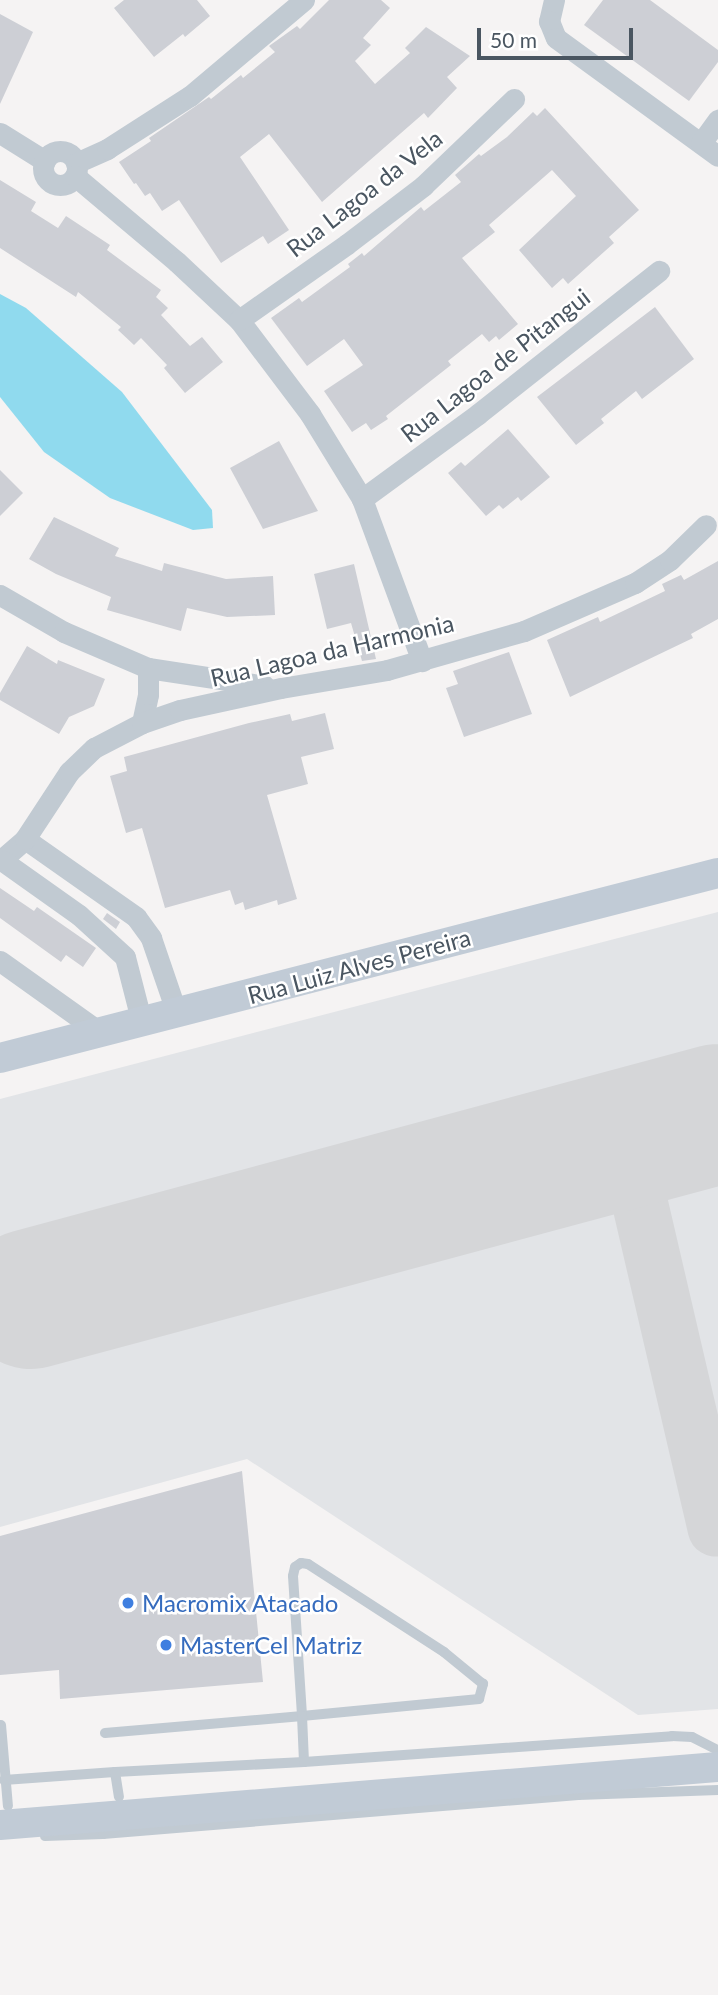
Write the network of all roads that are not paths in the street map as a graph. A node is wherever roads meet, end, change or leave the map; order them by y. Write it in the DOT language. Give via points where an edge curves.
graph roads {
  1 [pos="304,0"];
  2 [pos="554,0"];
  3 [pos="514,99"];
  4 [pos="718,120"];
  5 [pos="0,133"];
  6 [pos="701,143"];
  7 [pos="718,156"];
  8 [pos="76,169"];
  9 [pos="659,271"];
  10 [pos="239,320"];
  11 [pos="362,499"];
  12 [pos="706,525"];
  13 [pos="0,595"];
  14 [pos="422,661"];
  15 [pos="148,668"];
  16 [pos="281,688"];
  17 [pos="142,723"];
  18 [pos="24,839"];
  19 [pos="1,861"];
  20 [pos="718,873"];
  21 [pos="98,890"];
  22 [pos="79,915"];
  23 [pos="151,938"];
  24 [pos="125,957"];
  25 [pos="0,961"];
  26 [pos="177,1014"];
  27 [pos="142,1023"];
  28 [pos="101,1033"];
  29 [pos="0,1058"];
  30 [pos="302,1716"];
  31 [pos="1,1725"];
  32 [pos="105,1733"];
  33 [pos="718,1751"];
  34 [pos="304,1762"];
  35 [pos="718,1767"];
  36 [pos="117,1784"];
  37 [pos="718,1790"];
  38 [pos="5,1811"];
  39 [pos="38,1836"];
  40 [pos="0,1837"];
  1 -- 8 [label="street" via="190,96"];
  2 -- 6 [label="street" via="549,21 556,38"];
  3 -- 10 [label="street, Rua Lagoa da Vela" via="423,186"];
  4 -- 6 [label="street"];
  5 -- 8 [label="street" via="45,161 61,151 73,157"];
  6 -- 7 [label="street"];
  8 -- 10 [label="street"];
  9 -- 11 [label="street, Rua Lagoa de Pitangui"];
  10 -- 11 [label="street" via="310,414"];
  11 -- 14 [label="street"];
  12 -- 14 [label="street, Rua Lagoa da Harmonia" via="670,559 635,583 524,631"];
  13 -- 15 [label="street" via="64,632"];
  14 -- 16 [label="street, Rua Lagoa da Harmonia"];
  15 -- 16 [label="street"];
  15 -- 17 [label="street"];
  16 -- 17 [label="street, Rua Lagoa da Harmonia"];
  17 -- 18 [label="street, Rua Lagoa da Harmonia" via="94,748 69,772"];
  18 -- 19 [label="street, Rua Lagoa da Harmonia"];
  18 -- 21 [label="street"];
  19 -- 22 [label="street"];
  20 -- 26 [label="main road, Rua Luiz Alves Pereira"];
  21 -- 22 [label="street"];
  21 -- 23 [label="street" via="136,916"];
  22 -- 24 [label="street"];
  23 -- 24 [label="street"];
  23 -- 26 [label="street"];
  24 -- 27 [label="street"];
  25 -- 28 [label="street"];
  26 -- 27 [label="main road, Rua Luiz Alves Pereira"];
  27 -- 28 [label="main road, Rua Luiz Alves Pereira"];
  28 -- 29 [label="main road, Rua Luiz Alves Pereira"];
  30 -- 30 [label="lane" via="293,1576 295,1566 301,1563 444,1652 484,1684 480,1699"];
  30 -- 32 [label="lane"];
  30 -- 34 [label="lane"];
  31 -- 38 [label="lane"];
  33 -- 34 [label="lane" via="692,1737 673,1736"];
  33 -- 36 [label="main road"];
  34 -- 36 [label="lane"];
  35 -- 38 [label="main road"];
  36 -- 38 [label="main road"];
  37 -- 39 [label="lane" via="578,1795"];
  38 -- 40 [label="lane"];
}
